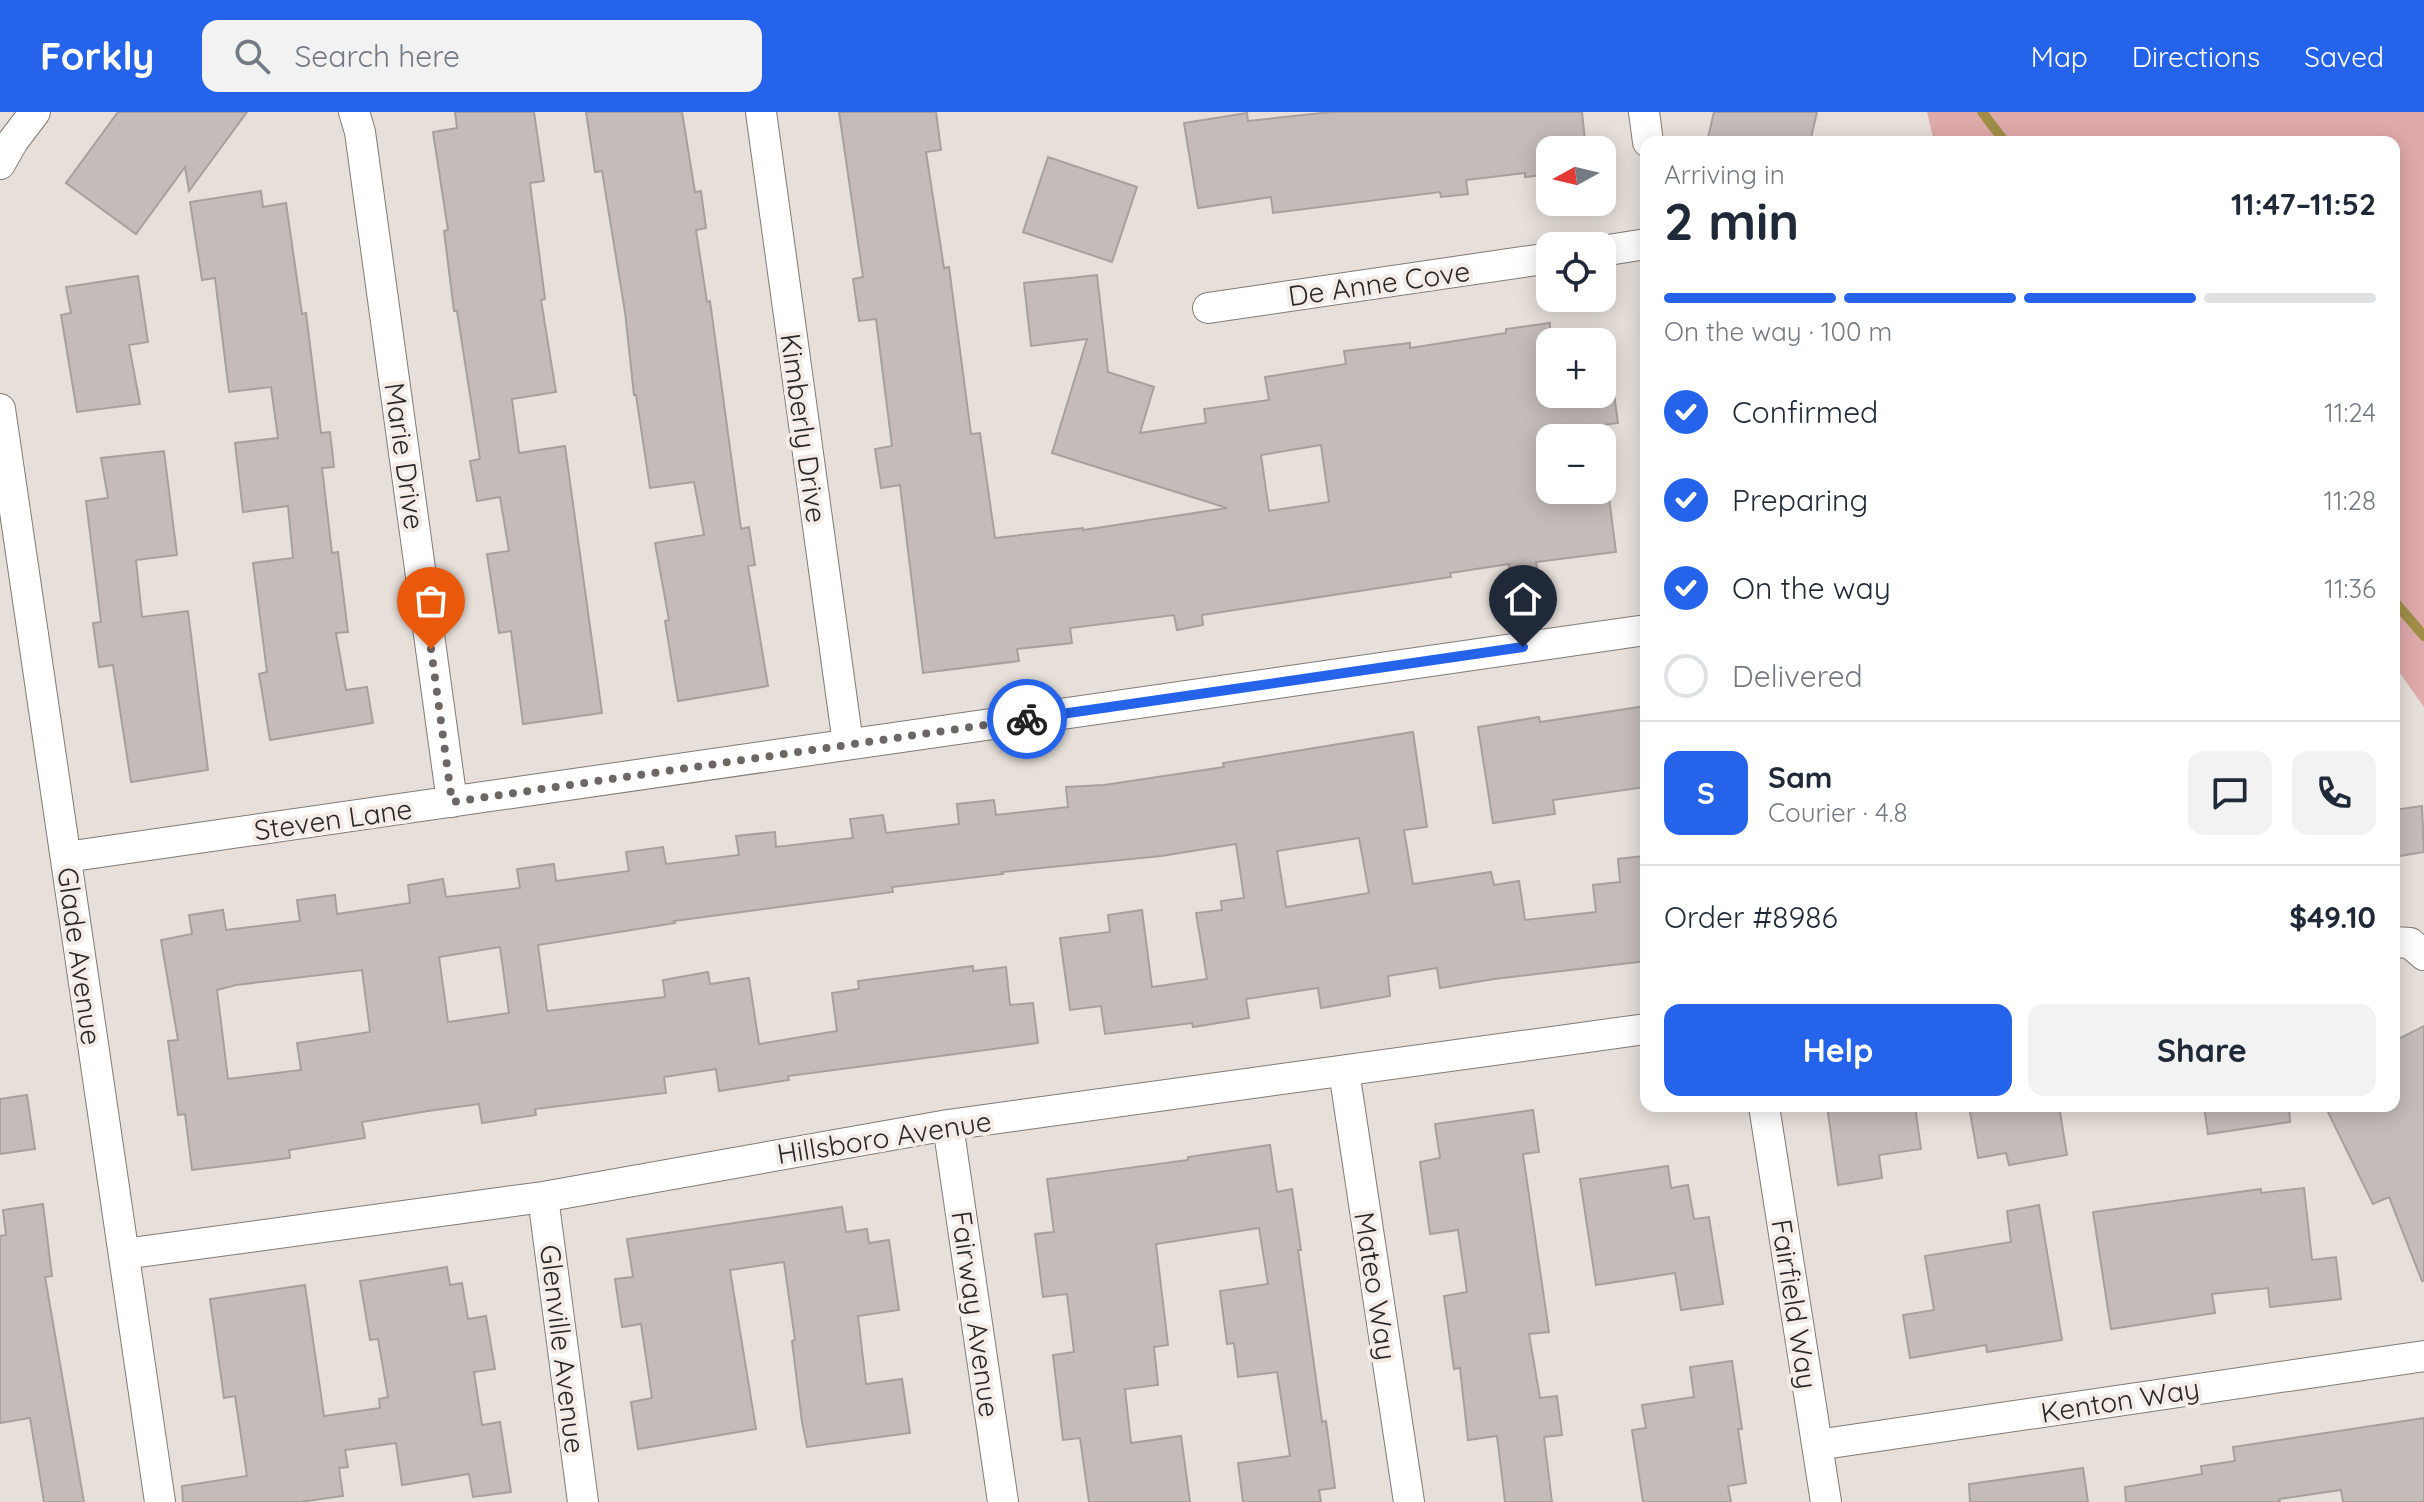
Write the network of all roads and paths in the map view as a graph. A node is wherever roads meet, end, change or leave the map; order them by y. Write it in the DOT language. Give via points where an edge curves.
graph roads {
  1 [pos="35,112"];
  2 [pos="354,112"];
  3 [pos="761,112"];
  4 [pos="1644,112"];
  5 [pos="1647,136"];
  6 [pos="0,164"];
  7 [pos="1640,245"];
  8 [pos="1616,249"];
  9 [pos="1536,260"];
  10 [pos="1208,308"];
  11 [pos="0,409"];
  12 [pos="1640,631"];
  13 [pos="848,744"];
  14 [pos="452,802"];
  15 [pos="66,857"];
  16 [pos="2400,942"];
  17 [pos="2424,955"];
  18 [pos="1640,1030"];
  19 [pos="1344,1071"];
  20 [pos="1765,1112"];
  21 [pos="948,1125"];
  22 [pos="543,1197"];
  23 [pos="124,1254"];
  24 [pos="2424,1356"];
  25 [pos="1817,1445"];
  26 [pos="160,1502"];
  27 [pos="583,1502"];
  28 [pos="1003,1502"];
  29 [pos="1409,1502"];
  30 [pos="1826,1502"];
  1 -- 6 [label="street"];
  2 -- 14 [label="street, Marie Drive"];
  3 -- 13 [label="street, Kimberly Drive"];
  4 -- 5 [label="street"];
  7 -- 8 [label="street"];
  9 -- 10 [label="street, De Anne Cove"];
  11 -- 15 [label="street, Glade Avenue"];
  12 -- 13 [label="street, Steven Lane"];
  13 -- 14 [label="street, Steven Lane"];
  14 -- 15 [label="street, Steven Lane"];
  15 -- 23 [label="street, Glade Avenue"];
  16 -- 17 [label="street" via="2410,943"];
  18 -- 19 [label="street, Hillsboro Avenue"];
  19 -- 21 [label="street, Hillsboro Avenue"];
  19 -- 29 [label="street, Mateo Way"];
  20 -- 25 [label="street, Fairfield Way"];
  21 -- 22 [label="street, Hillsboro Avenue"];
  21 -- 28 [label="street, Fairway Avenue"];
  22 -- 23 [label="street, Hillsboro Avenue"];
  22 -- 27 [label="street, Glenville Avenue"];
  23 -- 26 [label="street, Glade Avenue"];
  24 -- 25 [label="street, Kenton Way"];
  25 -- 30 [label="street, Fairfield Way"];
}
